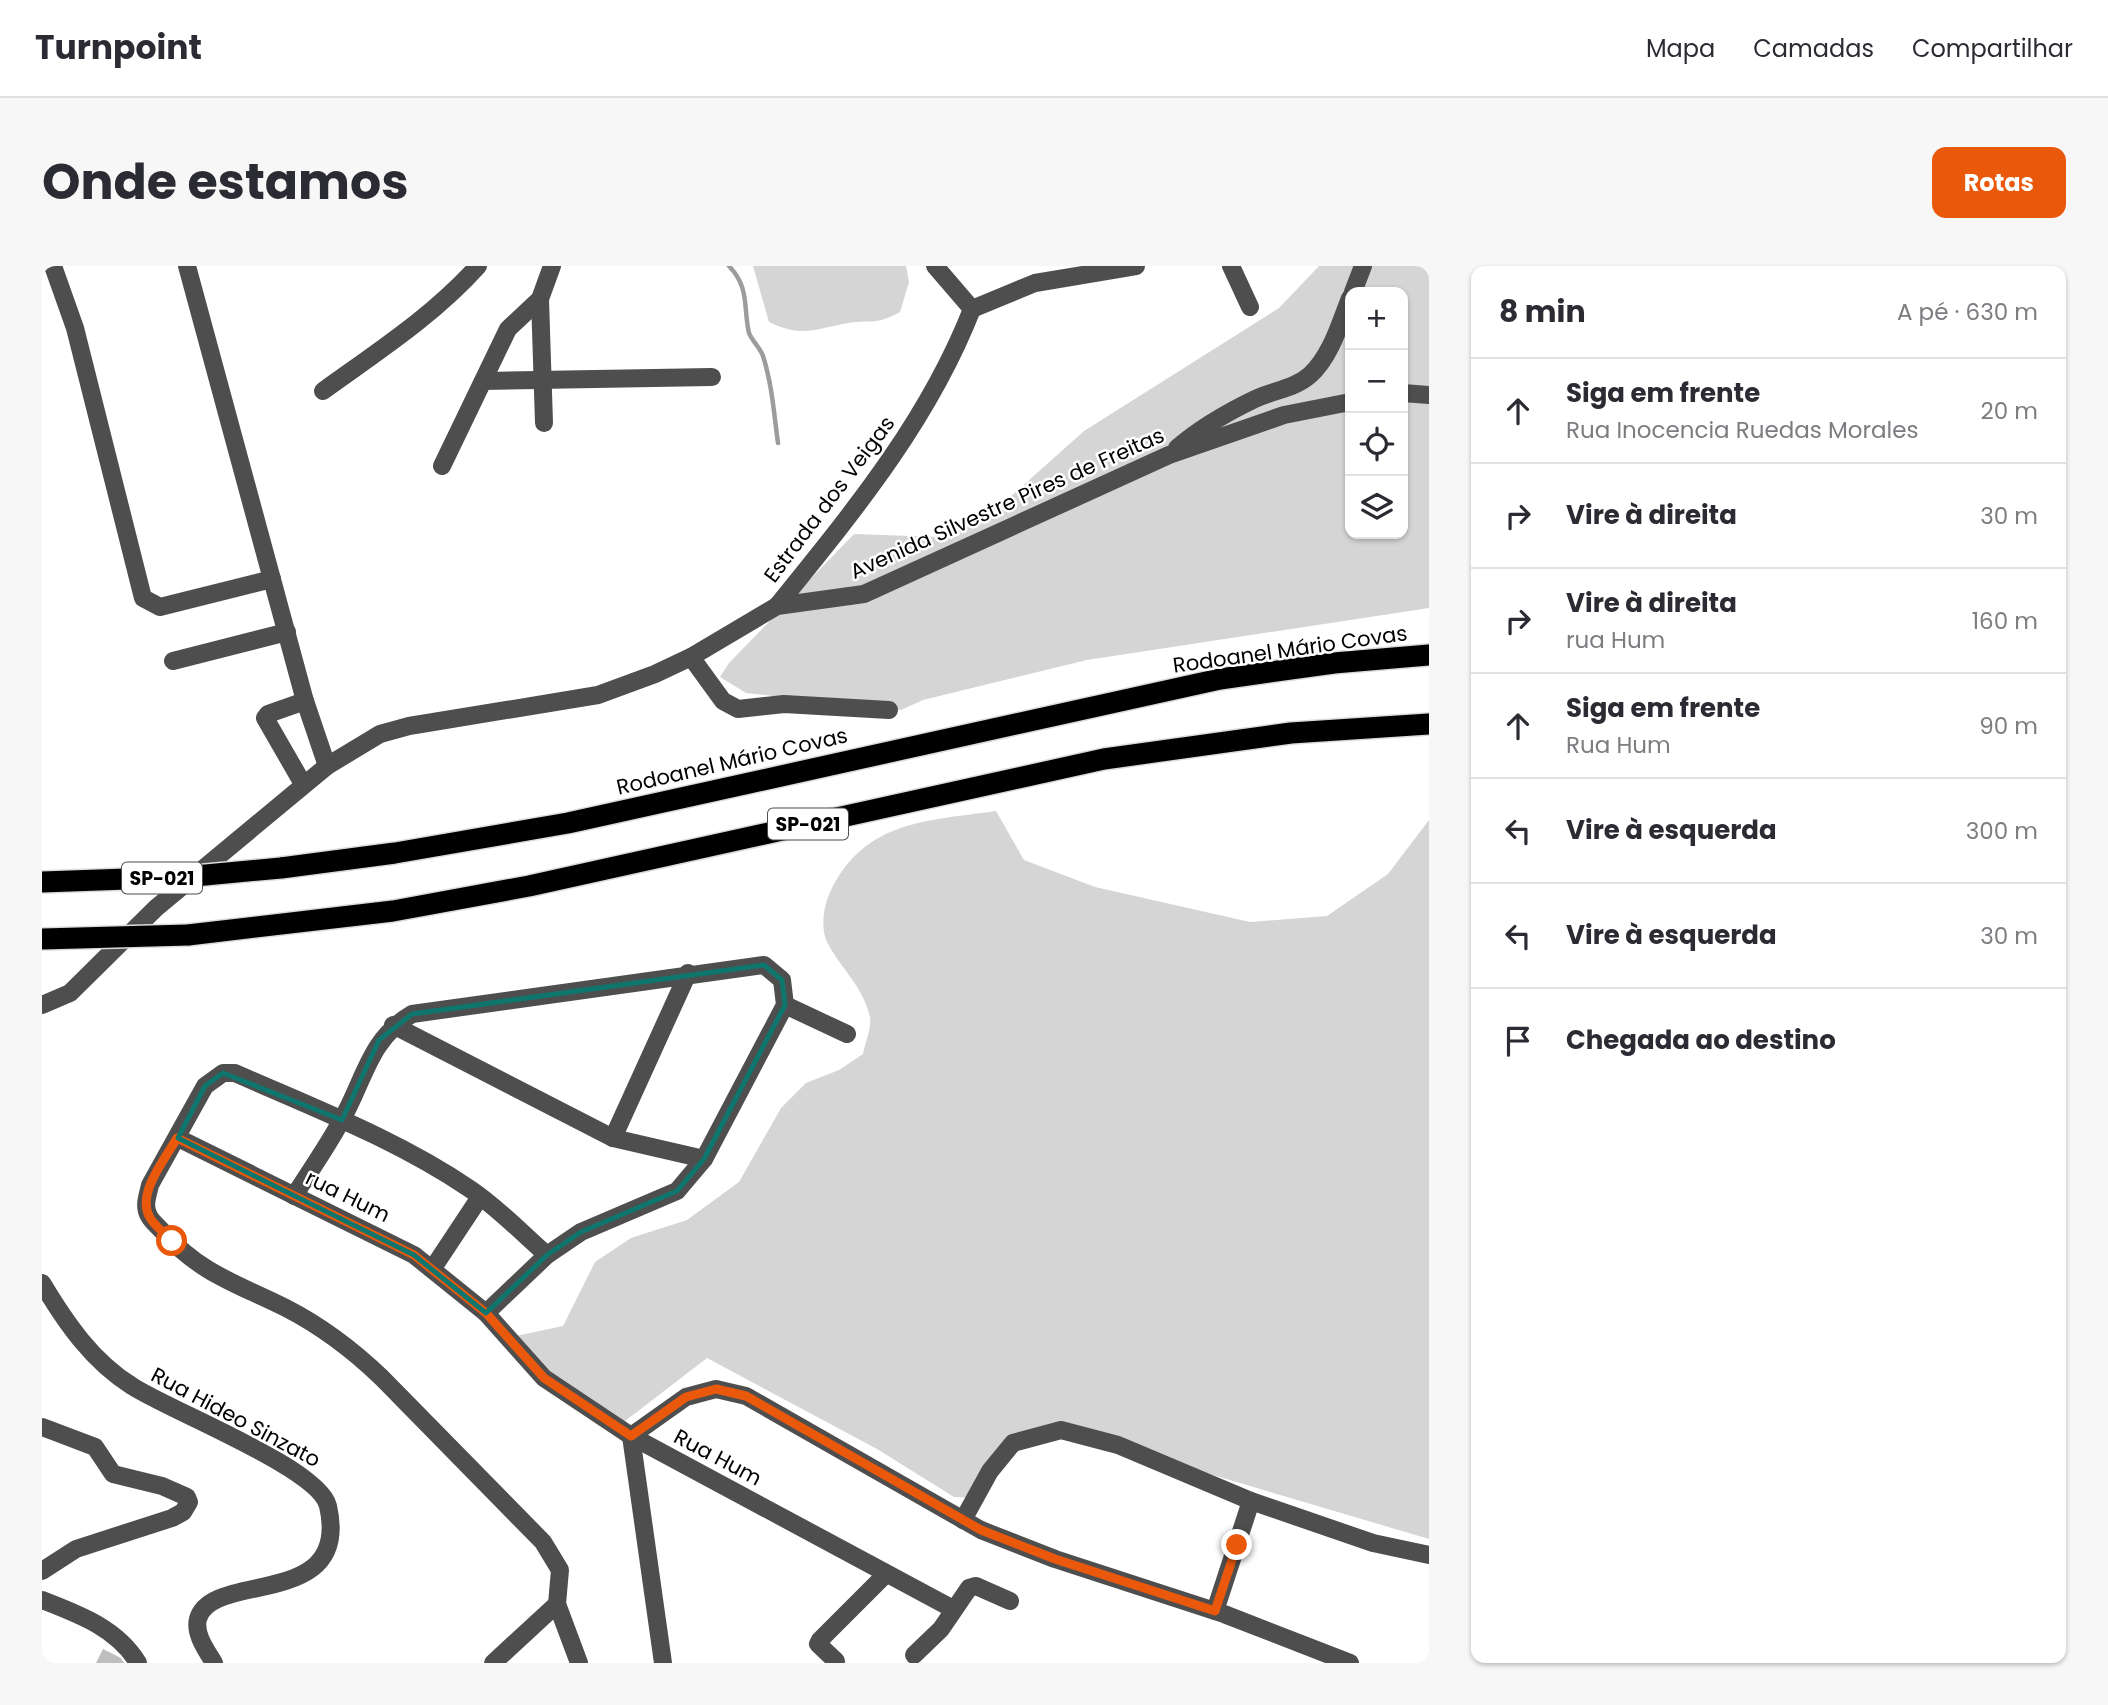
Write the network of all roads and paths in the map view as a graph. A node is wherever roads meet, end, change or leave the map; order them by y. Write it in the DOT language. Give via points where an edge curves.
graph roads {
  1 [pos="53,266"];
  2 [pos="187,266"];
  3 [pos="478,266"];
  4 [pos="552,266"];
  5 [pos="935,266"];
  6 [pos="1136,266"];
  7 [pos="1231,266"];
  8 [pos="1363,266"];
  9 [pos="1355,287"];
  10 [pos="540,299"];
  11 [pos="1250,307"];
  12 [pos="972,309"];
  13 [pos="1345,310"];
  14 [pos="712,377"];
  15 [pos="542,380"];
  16 [pos="483,381"];
  17 [pos="323,391"];
  18 [pos="1408,394"];
  19 [pos="1429,396"];
  20 [pos="1345,403"];
  21 [pos="544,423"];
  22 [pos="1169,455"];
  23 [pos="442,466"];
  24 [pos="272,579"];
  25 [pos="777,606"];
  26 [pos="287,632"];
  27 [pos="1429,655"];
  28 [pos="691,657"];
  29 [pos="173,661"];
  30 [pos="305,701"];
  31 [pos="889,710"];
  32 [pos="1429,724"];
  33 [pos="327,766"];
  34 [pos="303,784"];
  35 [pos="42,882"];
  36 [pos="42,939"];
  37 [pos="688,973"];
  38 [pos="42,1005"];
  39 [pos="785,1005"];
  40 [pos="393,1025"];
  41 [pos="847,1034"];
  42 [pos="342,1120"];
  43 [pos="177,1138"];
  44 [pos="613,1139"];
  45 [pos="704,1159"];
  46 [pos="294,1196"];
  47 [pos="480,1197"];
  48 [pos="547,1255"];
  49 [pos="433,1268"];
  50 [pos="42,1283"];
  51 [pos="486,1313"];
  52 [pos="42,1427"];
  53 [pos="631,1436"];
  54 [pos="1251,1501"];
  55 [pos="963,1520"];
  56 [pos="1429,1555"];
  57 [pos="42,1571"];
  58 [pos="886,1574"];
  59 [pos="42,1600"];
  60 [pos="1010,1601"];
  61 [pos="557,1604"];
  62 [pos="953,1609"];
  63 [pos="1215,1611"];
  64 [pos="914,1660"];
  65 [pos="836,1661"];
  66 [pos="138,1663"];
  67 [pos="214,1663"];
  68 [pos="493,1663"];
  69 [pos="579,1663"];
  70 [pos="663,1663"];
  71 [pos="1350,1663"];
  1 -- 24 [label="street" via="75,328 143,598 160,607"];
  2 -- 24 [label="street"];
  3 -- 17 [label="street" via="412,327"];
  4 -- 10 [label="street"];
  5 -- 12 [label="street"];
  6 -- 12 [label="street" via="1035,283"];
  7 -- 11 [label="street"];
  8 -- 9 [label="street"];
  10 -- 15 [label="street"];
  10 -- 16 [label="street" via="508,329"];
  12 -- 25 [label="street, Estrada dos Veigas" via="955,353 913,427 881,475"];
  13 -- 22 [label="street" via="1329,350 1311,375 1197,431"];
  14 -- 15 [label="street"];
  15 -- 16 [label="street"];
  15 -- 21 [label="street"];
  16 -- 23 [label="street"];
  18 -- 19 [label="street"];
  20 -- 22 [label="street, Avenida Silvestre Pires de Freitas" via="1284,415"];
  22 -- 25 [label="street, Avenida Silvestre Pires de Freitas" via="864,594"];
  24 -- 26 [label="street"];
  25 -- 28 [label="street, Avenida Silvestre Pires de Freitas"];
  26 -- 29 [label="street"];
  26 -- 30 [label="street"];
  27 -- 35 [label="highway, Rodoanel Mário Covas / SP-021, bridge" via="1220,679 568,823 395,853 184,877"];
  28 -- 31 [label="street" via="723,701 738,709 784,704"];
  28 -- 33 [label="street, Avenida Silvestre Pires de Freitas" via="598,695 392,730"];
  30 -- 33 [label="street"];
  30 -- 34 [label="street" via="265,718"];
  32 -- 36 [label="highway, SP-021, bridge" via="1291,733 1104,759 515,889 393,911 188,935"];
  33 -- 34 [label="street, Avenida Silvestre Pires de Freitas"];
  34 -- 38 [label="street, Avenida Silvestre Pires de Freitas" via="156,908 70,993"];
  37 -- 39 [label="street" via="764,964 782,980"];
  37 -- 40 [label="street" via="412,1014"];
  37 -- 44 [label="street"];
  39 -- 41 [label="street"];
  39 -- 45 [label="street"];
  40 -- 42 [label="street" via="379,1040"];
  40 -- 44 [label="street"];
  42 -- 43 [label="street" via="234,1073 223,1073 205,1086"];
  42 -- 46 [label="street"];
  42 -- 47 [label="street" via="427,1163"];
  43 -- 46 [label="street, rua Hum"];
  43 -- 61 [label="street" via="150,1185 145,1202 149,1216 189,1259 287,1309 360,1357 543,1542 560,1570"];
  44 -- 45 [label="street"];
  45 -- 48 [label="street" via="677,1191 581,1232"];
  46 -- 49 [label="street, rua Hum"];
  47 -- 48 [label="street"];
  47 -- 49 [label="street"];
  48 -- 51 [label="street"];
  49 -- 51 [label="street, rua Hum"];
  50 -- 67 [label="street, Rua Hideo Sinzato" via="94,1357 131,1386 291,1468 316,1486 327,1504 330,1539 312,1568 292,1580 214,1600 203,1609 198,1632"];
  51 -- 53 [label="street, Rua Hum" via="544,1378"];
  52 -- 57 [label="street" via="95,1447 113,1474 162,1486 189,1502 172,1518 76,1549"];
  53 -- 55 [label="street" via="686,1397 716,1389 746,1396"];
  53 -- 58 [label="street, Rua Hum"];
  53 -- 70 [label="street"];
  54 -- 55 [label="street" via="1118,1445 1061,1430 1013,1443 990,1471"];
  54 -- 56 [label="street" via="1373,1543"];
  54 -- 63 [label="street"];
  55 -- 63 [label="street" via="1055,1559"];
  58 -- 62 [label="street, Rua Hum"];
  58 -- 65 [label="street" via="820,1640 818,1644"];
  59 -- 66 [label="street" via="105,1629"];
  60 -- 62 [label="street" via="976,1586 969,1588"];
  61 -- 68 [label="street"];
  61 -- 69 [label="street"];
  62 -- 64 [label="street"];
  63 -- 71 [label="street"];
}
